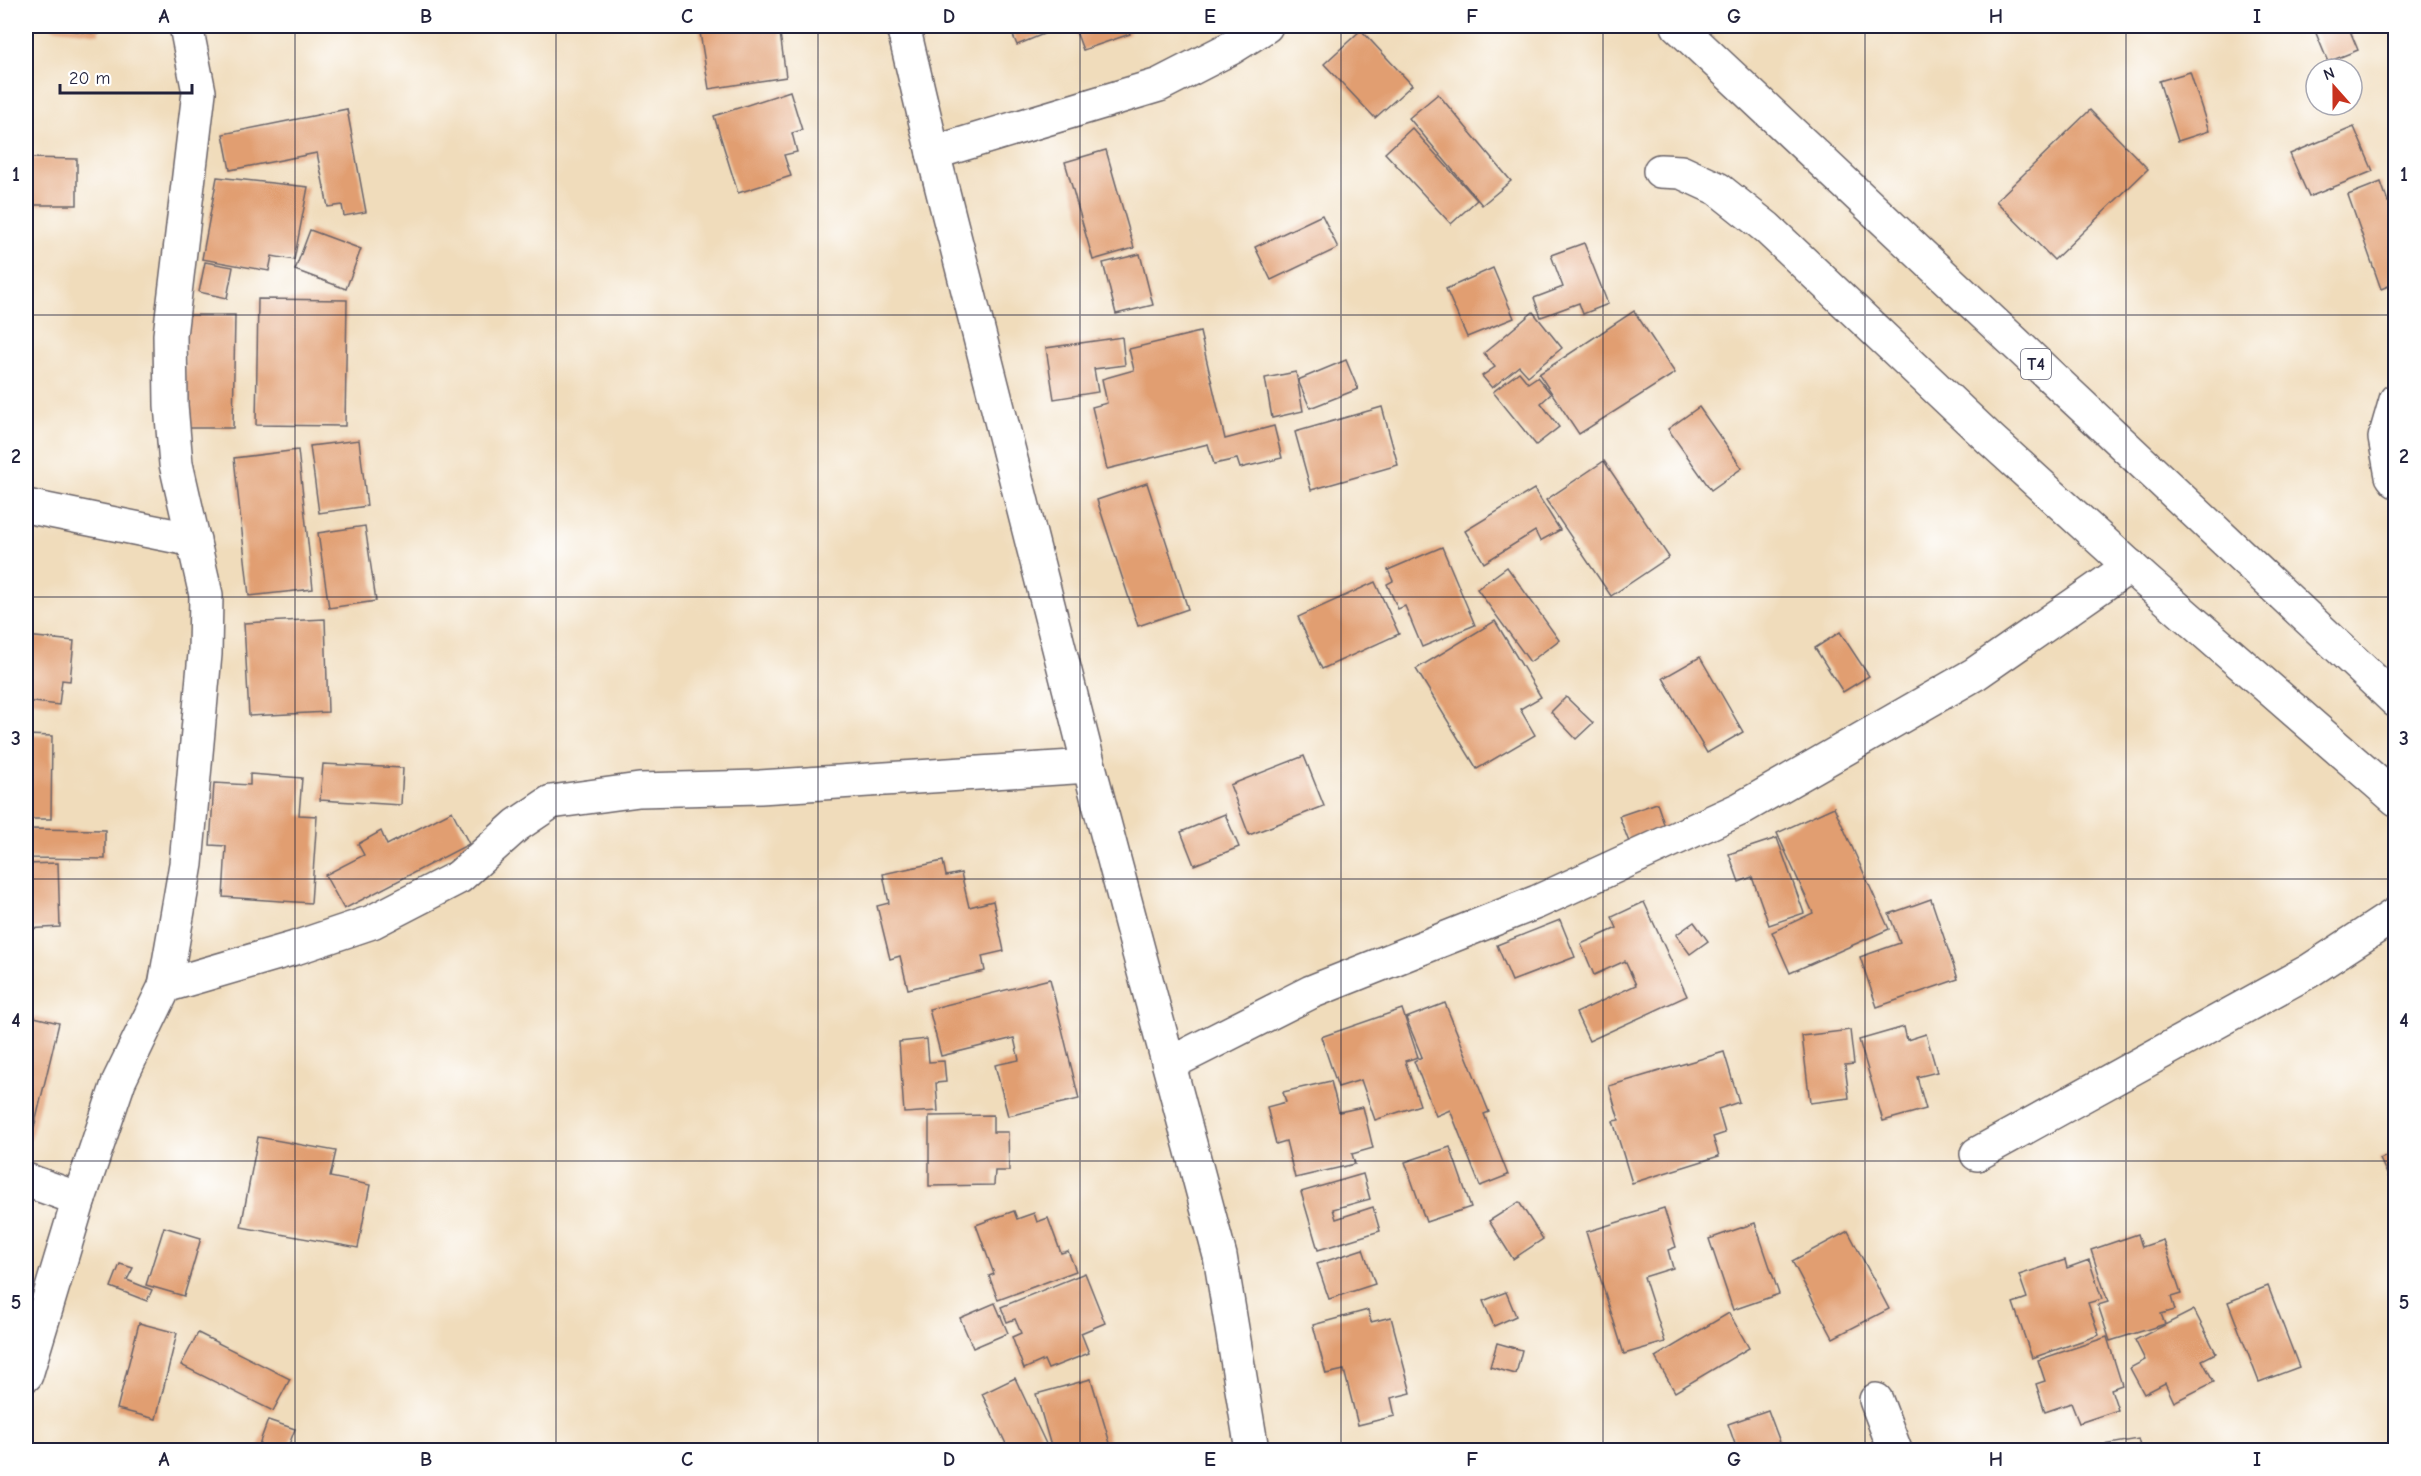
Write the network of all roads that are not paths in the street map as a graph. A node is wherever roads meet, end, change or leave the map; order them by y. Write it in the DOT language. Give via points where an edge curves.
graph roads {
  1 [pos="186,26"];
  2 [pos="903,26"];
  3 [pos="1266,26"];
  4 [pos="1678,26"];
  5 [pos="933,153"];
  6 [pos="1660,171"];
  7 [pos="2396,400"];
  8 [pos="2396,481"];
  9 [pos="26,506"];
  10 [pos="194,540"];
  11 [pos="2130,566"];
  12 [pos="2396,701"];
  13 [pos="1089,766"];
  14 [pos="2396,799"];
  15 [pos="2396,915"];
  16 [pos="165,986"];
  17 [pos="1169,1064"];
  18 [pos="1977,1154"];
  19 [pos="26,1180"];
  20 [pos="79,1198"];
  21 [pos="26,1375"];
  22 [pos="1876,1400"];
  23 [pos="1252,1450"];
  24 [pos="1895,1450"];
  1 -- 10 [label="main road" via="199,92 170,335 171,405 176,464"];
  2 -- 5 [label="main road"];
  3 -- 5 [label="main road" via="1159,85"];
  4 -- 12 [label="main road, T4"];
  5 -- 13 [label="main road"];
  6 -- 11 [label="main road" via="1681,172 1718,189 1767,228"];
  7 -- 8 [label="main road" via="2385,438"];
  9 -- 10 [label="main road"];
  10 -- 16 [label="main road" via="206,595 205,654 186,864"];
  11 -- 14 [label="main road"];
  11 -- 17 [label="main road" via="1975,674 1740,809 1538,902 1311,992"];
  13 -- 16 [label="main road" via="760,787 639,790 552,802 517,825 459,878 372,922"];
  13 -- 17 [label="main road"];
  15 -- 18 [label="main road" via="2309,971"];
  16 -- 20 [label="main road" via="119,1081"];
  17 -- 23 [label="main road" via="1220,1256"];
  19 -- 20 [label="main road"];
  20 -- 21 [label="main road"];
  22 -- 24 [label="main road"];
}
